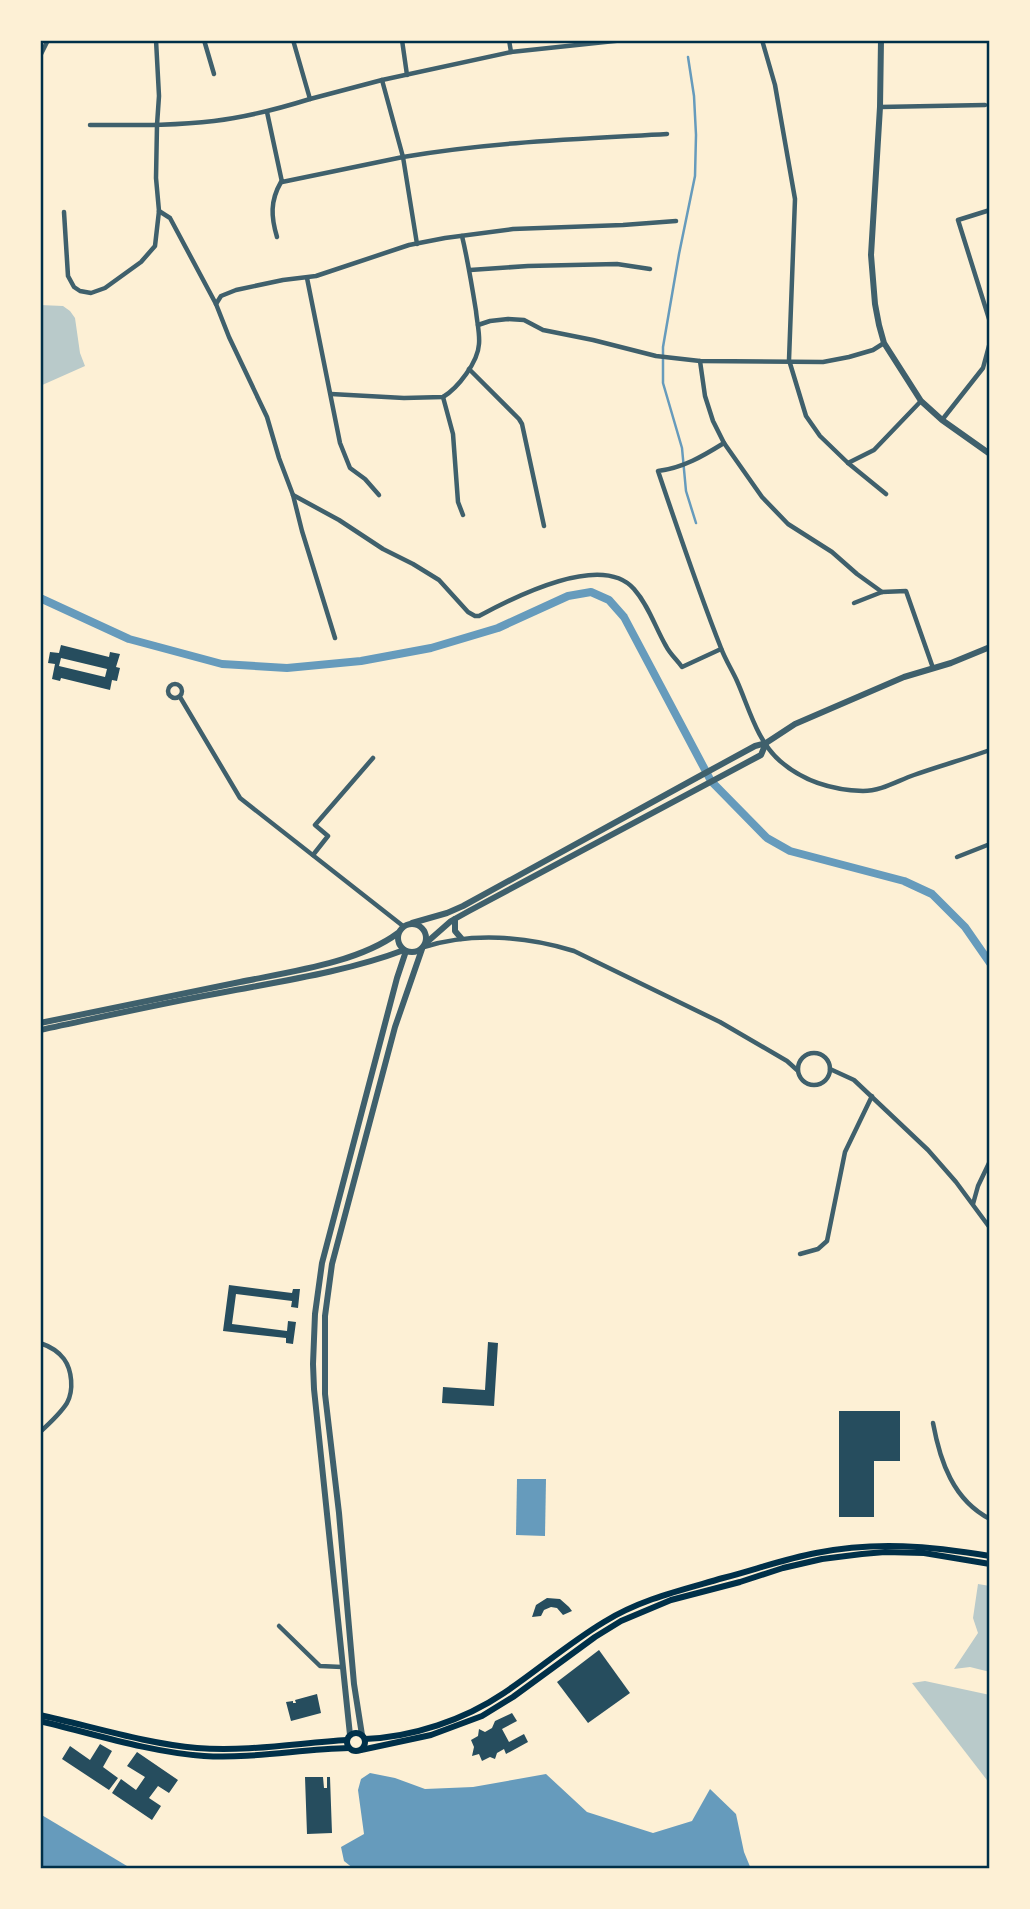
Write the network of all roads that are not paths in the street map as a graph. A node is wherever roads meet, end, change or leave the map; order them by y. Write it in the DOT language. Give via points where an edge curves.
graph roads {
  1 [pos="48,40"];
  2 [pos="156,40"];
  3 [pos="205,40"];
  4 [pos="293,40"];
  5 [pos="402,40"];
  6 [pos="509,40"];
  7 [pos="624,40"];
  8 [pos="762,40"];
  9 [pos="881,40"];
  10 [pos="593,42"];
  11 [pos="511,52"];
  12 [pos="40,62"];
  13 [pos="214,74"];
  14 [pos="407,75"];
  15 [pos="382,80"];
  16 [pos="310,99"];
  17 [pos="985,105"];
  18 [pos="880,107"];
  19 [pos="267,112"];
  20 [pos="90,125"];
  21 [pos="157,125"];
  22 [pos="667,134"];
  23 [pos="403,157"];
  24 [pos="281,182"];
  25 [pos="990,210"];
  26 [pos="159,211"];
  27 [pos="64,212"];
  28 [pos="676,221"];
  29 [pos="462,236"];
  30 [pos="277,237"];
  31 [pos="417,244"];
  32 [pos="650,269"];
  33 [pos="470,270"];
  34 [pos="307,278"];
  35 [pos="216,304"];
  36 [pos="990,322"];
  37 [pos="478,325"];
  38 [pos="990,342"];
  39 [pos="884,343"];
  40 [pos="789,360"];
  41 [pos="700,361"];
  42 [pos="990,363"];
  43 [pos="983,368"];
  44 [pos="469,369"];
  45 [pos="331,394"];
  46 [pos="443,397"];
  47 [pos="920,401"];
  48 [pos="942,420"];
  49 [pos="724,443"];
  50 [pos="990,454"];
  51 [pos="848,463"];
  52 [pos="886,494"];
  53 [pos="293,495"];
  54 [pos="379,495"];
  55 [pos="463,515"];
  56 [pos="544,526"];
  57 [pos="883,592"];
  58 [pos="853,603"];
  59 [pos="335,638"];
  60 [pos="990,647"];
  61 [pos="721,649"];
  62 [pos="933,668"];
  63 [pos="180,697"];
  64 [pos="766,743"];
  65 [pos="990,750"];
  66 [pos="373,758"];
  67 [pos="990,844"];
  68 [pos="313,855"];
  69 [pos="957,857"];
  70 [pos="455,919"];
  71 [pos="412,923"];
  72 [pos="403,926"];
  73 [pos="398,933"];
  74 [pos="461,938"];
  75 [pos="424,946"];
  76 [pos="405,951"];
  77 [pos="40,1023"];
  78 [pos="40,1031"];
  79 [pos="830,1069"];
  80 [pos="797,1070"];
  81 [pos="872,1096"];
  82 [pos="990,1161"];
  83 [pos="973,1205"];
  84 [pos="990,1228"];
  85 [pos="800,1254"];
  86 [pos="40,1343"];
  87 [pos="933,1423"];
  88 [pos="40,1432"];
  89 [pos="990,1519"];
  90 [pos="990,1556"];
  91 [pos="990,1564"];
  92 [pos="279,1626"];
  93 [pos="342,1667"];
  94 [pos="40,1714"];
  95 [pos="40,1721"];
  96 [pos="363,1737"];
  97 [pos="348,1738"];
  98 [pos="349,1748"];
  99 [pos="361,1750"];
  1 -- 12 [label="street"];
  2 -- 21 [label="street"];
  3 -- 13 [label="street"];
  4 -- 16 [label="street"];
  5 -- 14 [label="street"];
  6 -- 11 [label="street"];
  7 -- 10 [label="street"];
  8 -- 40 [label="street" via="775,85 795,199"];
  9 -- 18 [label="street"];
  10 -- 11 [label="street"];
  11 -- 14 [label="street"];
  14 -- 15 [label="street"];
  15 -- 16 [label="street"];
  15 -- 23 [label="street"];
  16 -- 19 [label="street"];
  17 -- 18 [label="street"];
  18 -- 39 [label="street" via="872,255 875,304"];
  19 -- 21 [label="street"];
  19 -- 24 [label="street"];
  20 -- 21 [label="street"];
  21 -- 26 [label="street"];
  22 -- 23 [label="street" via="498,144"];
  23 -- 24 [label="street"];
  23 -- 31 [label="street"];
  24 -- 30 [label="street" via="271,214"];
  25 -- 36 [label="street" via="958,220"];
  26 -- 27 [label="street" via="151,251 105,288 91,293 74,287 68,276"];
  26 -- 35 [label="street" via="170,218"];
  28 -- 29 [label="street"];
  29 -- 31 [label="street"];
  29 -- 33 [label="street"];
  31 -- 34 [label="street"];
  32 -- 33 [label="street" via="617,264"];
  33 -- 37 [label="street"];
  34 -- 35 [label="street" via="236,290 221,296"];
  34 -- 45 [label="street"];
  35 -- 53 [label="street" via="267,417"];
  37 -- 41 [label="street" via="524,320 543,330 656,356"];
  37 -- 44 [label="street" via="476,360"];
  38 -- 43 [label="street"];
  39 -- 40 [label="street" via="841,359"];
  39 -- 47 [label="street"];
  40 -- 41 [label="street"];
  40 -- 51 [label="street" via="806,416"];
  41 -- 49 [label="street" via="708,409"];
  42 -- 43 [label="street"];
  43 -- 48 [label="street"];
  44 -- 46 [label="street"];
  44 -- 56 [label="street" via="519,419"];
  45 -- 46 [label="street"];
  45 -- 54 [label="street" via="350,468"];
  46 -- 55 [label="street" via="453,434"];
  47 -- 48 [label="street"];
  47 -- 51 [label="street" via="874,450"];
  48 -- 50 [label="street"];
  49 -- 57 [label="street" via="762,497 788,524"];
  49 -- 61 [label="street" via="689,463 658,471"];
  51 -- 52 [label="street"];
  53 -- 59 [label="street"];
  53 -- 61 [label="street" via="439,580 475,616 554,582 603,574 624,580 634,589 666,648 682,667"];
  57 -- 58 [label="street"];
  57 -- 62 [label="street" via="906,591"];
  60 -- 62 [label="street"];
  61 -- 64 [label="street"];
  62 -- 64 [label="street" via="795,724"];
  63 -- 68 [label="street" via="240,798"];
  64 -- 65 [label="street" via="799,776 865,791"];
  64 -- 70 [label="street" via="761,755"];
  64 -- 71 [label="street" via="463,906"];
  66 -- 68 [label="street" via="314,825 328,836"];
  67 -- 69 [label="street"];
  68 -- 72 [label="street"];
  70 -- 74 [label="street" via="455,931"];
  70 -- 75 [label="street"];
  71 -- 72 [label="street"];
  71 -- 75 [label="street" via="424,929"];
  72 -- 73 [label="street"];
  73 -- 76 [label="street"];
  73 -- 77 [label="street" via="364,952 316,966"];
  74 -- 75 [label="street"];
  74 -- 80 [label="street" via="530,940 574,951 720,1021"];
  75 -- 76 [label="street" via="412,953"];
  75 -- 96 [label="street" via="395,1027 332,1264 325,1316 325,1394"];
  76 -- 78 [label="street" via="300,978"];
  76 -- 93 [label="street" via="332,1220 315,1314 314,1389"];
  79 -- 80 [label="street" via="823,1082 812,1085 800,1078"];
  79 -- 80 [label="street" via="826,1058 814,1052 803,1056"];
  79 -- 81 [label="street" via="854,1080"];
  81 -- 83 [label="street" via="928,1150"];
  81 -- 85 [label="street" via="845,1152 827,1241"];
  82 -- 83 [label="street"];
  83 -- 84 [label="street"];
  86 -- 88 [label="street" via="64,1359 71,1395"];
  87 -- 89 [label="street" via="947,1472 965,1501"];
  90 -- 96 [label="main road" via="926,1546 859,1547 780,1561 679,1590 607,1620 503,1694 463,1715 407,1734"];
  91 -- 99 [label="main road" via="915,1553 862,1554 783,1567 671,1600 595,1637 482,1716 431,1735"];
  92 -- 93 [label="street" via="320,1666"];
  93 -- 97 [label="street"];
  94 -- 97 [label="main road" via="197,1748"];
  95 -- 98 [label="main road" via="202,1756"];
  96 -- 97 [label="main road" via="356,1733"];
  96 -- 99 [label="main road"];
  97 -- 98 [label="main road"];
  98 -- 99 [label="main road"];
}
